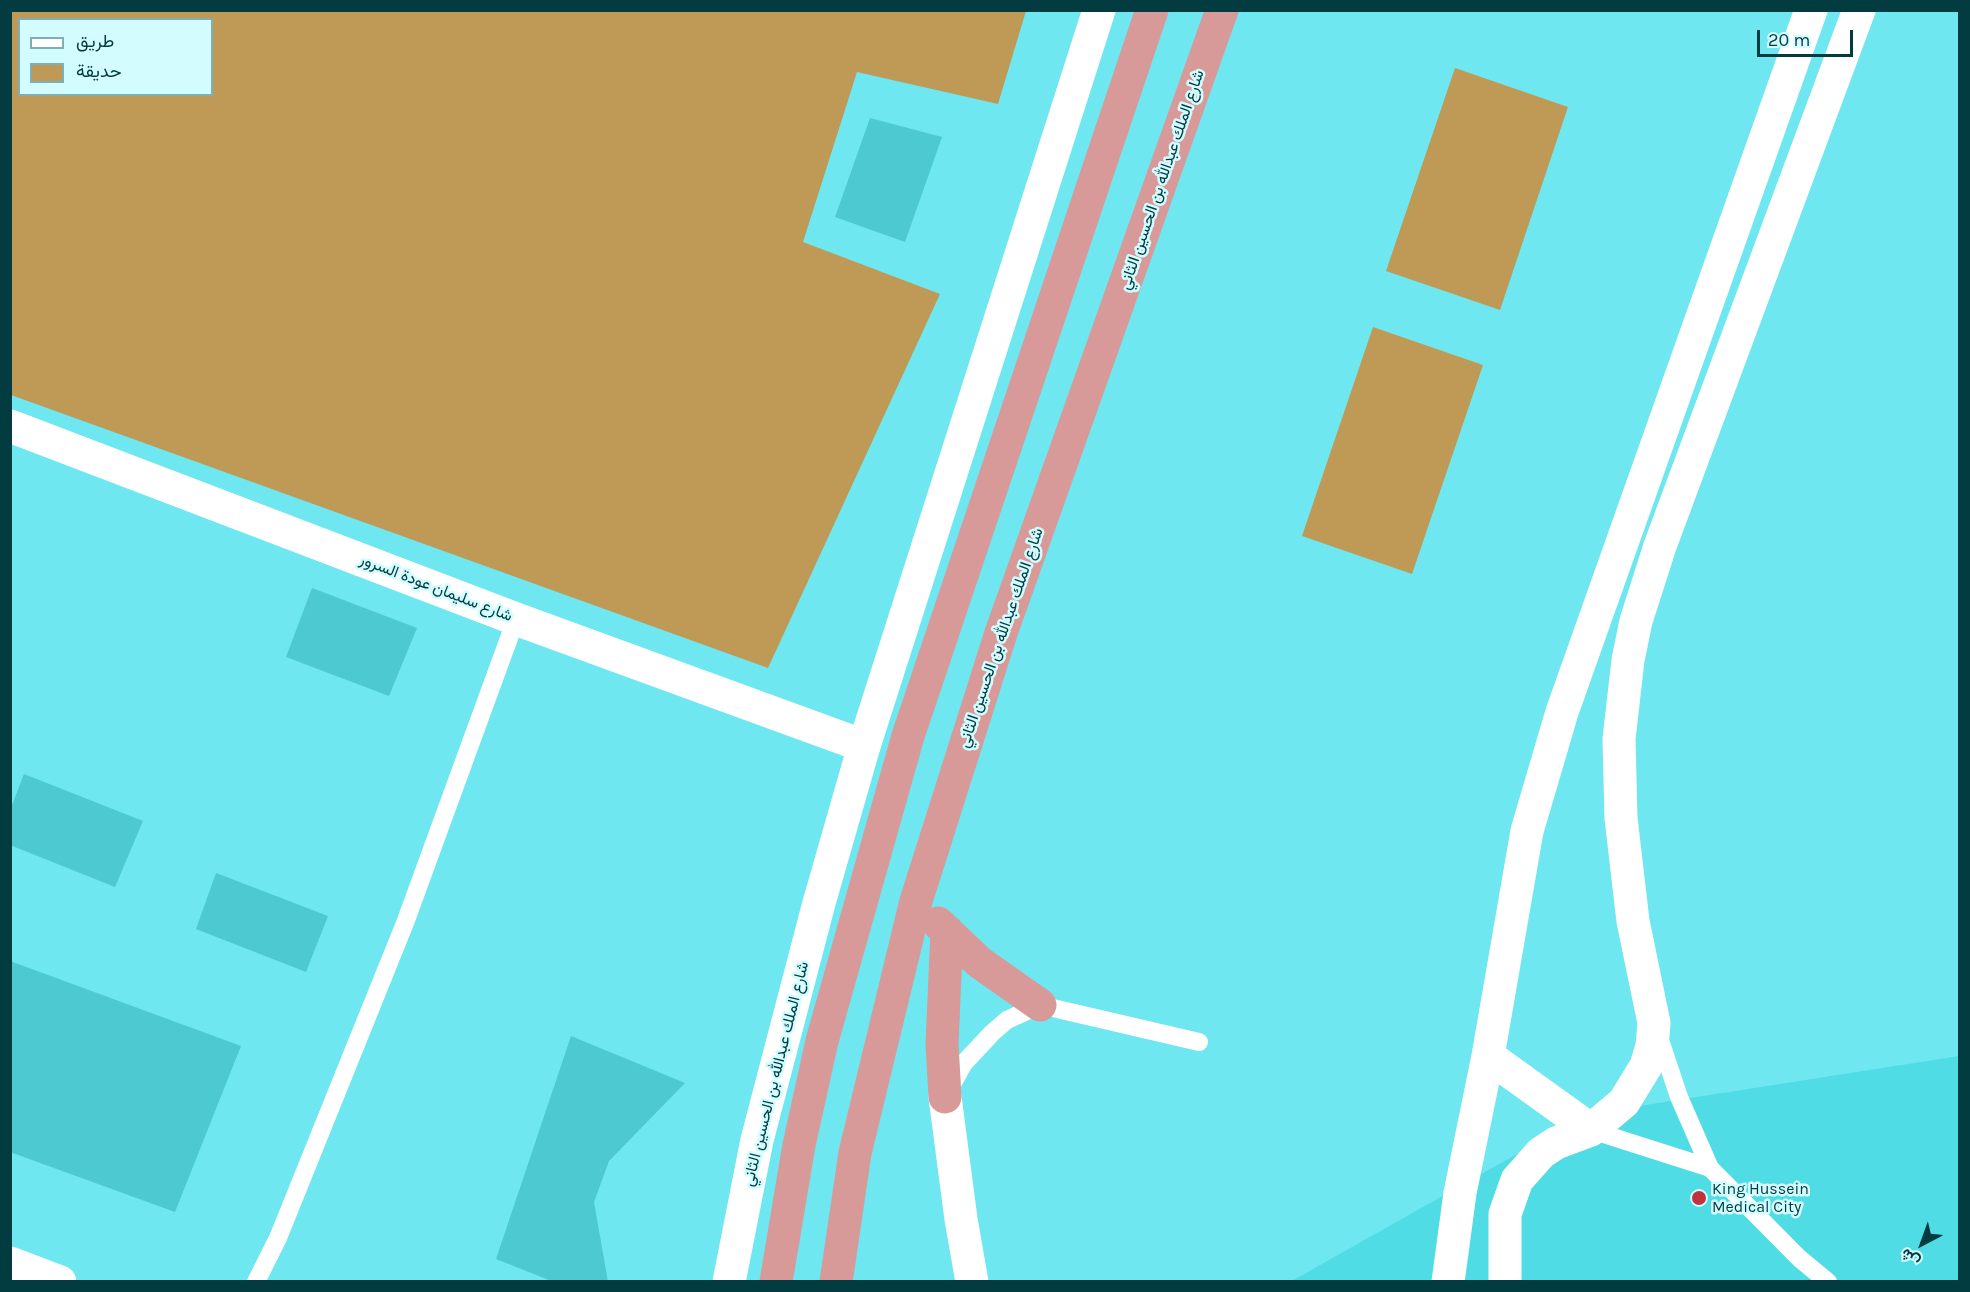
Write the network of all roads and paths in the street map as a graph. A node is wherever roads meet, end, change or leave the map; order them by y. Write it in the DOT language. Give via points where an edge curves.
graph roads {
  1 [pos="1099,10"];
  2 [pos="1152,10"];
  3 [pos="1222,10"];
  4 [pos="1811,10"];
  5 [pos="1859,10"];
  6 [pos="10,426"];
  7 [pos="516,619"];
  8 [pos="864,746"];
  9 [pos="916,901"];
  10 [pos="947,931"];
  11 [pos="1040,1005"];
  12 [pos="1654,1023"];
  13 [pos="1199,1042"];
  14 [pos="1488,1056"];
  15 [pos="945,1097"];
  16 [pos="1591,1130"];
  17 [pos="1710,1168"];
  18 [pos="10,1263"];
  19 [pos="60,1281"];
  20 [pos="256,1281"];
  21 [pos="729,1281"];
  22 [pos="776,1281"];
  23 [pos="836,1281"];
  24 [pos="972,1281"];
  25 [pos="1448,1281"];
  26 [pos="1505,1281"];
  27 [pos="1828,1281"];
  1 -- 8 [label="street, شارع الملك عبدالله بن الحسين الثاني"];
  2 -- 22 [label="highway" via="909,736 822,1041 799,1145"];
  3 -- 9 [label="highway, شارع الملك عبدالله بن الحسين الثاني" via="1001,633"];
  4 -- 14 [label="street" via="1559,723 1527,831"];
  5 -- 12 [label="street" via="1660,546 1628,660 1619,738 1621,818 1633,921"];
  6 -- 7 [label="street, شارع سليمان عودة السرور"];
  7 -- 8 [label="street, شارع سليمان عودة السرور"];
  7 -- 20 [label="lane" via="379,988 278,1238"];
  8 -- 21 [label="street, شارع الملك عبدالله بن الحسين الثاني" via="757,1140"];
  9 -- 10 [label="highway"];
  9 -- 23 [label="highway, شارع الملك عبدالله بن الحسين الثاني" via="859,1130"];
  10 -- 11 [label="highway" via="979,962"];
  10 -- 15 [label="highway" via="942,1044"];
  11 -- 13 [label="lane"];
  11 -- 15 [label="lane" via="1007,1020 984,1040 964,1063"];
  12 -- 16 [label="street" via="1646,1066 1636,1085 1624,1102"];
  12 -- 17 [label="lane" via="1679,1097"];
  14 -- 16 [label="street"];
  14 -- 25 [label="street" via="1460,1193"];
  15 -- 24 [label="street" via="960,1220"];
  16 -- 17 [label="lane"];
  16 -- 26 [label="street" via="1541,1153 1517,1180 1505,1214"];
  17 -- 27 [label="lane" via="1799,1258"];
  18 -- 19 [label="street"];
}
